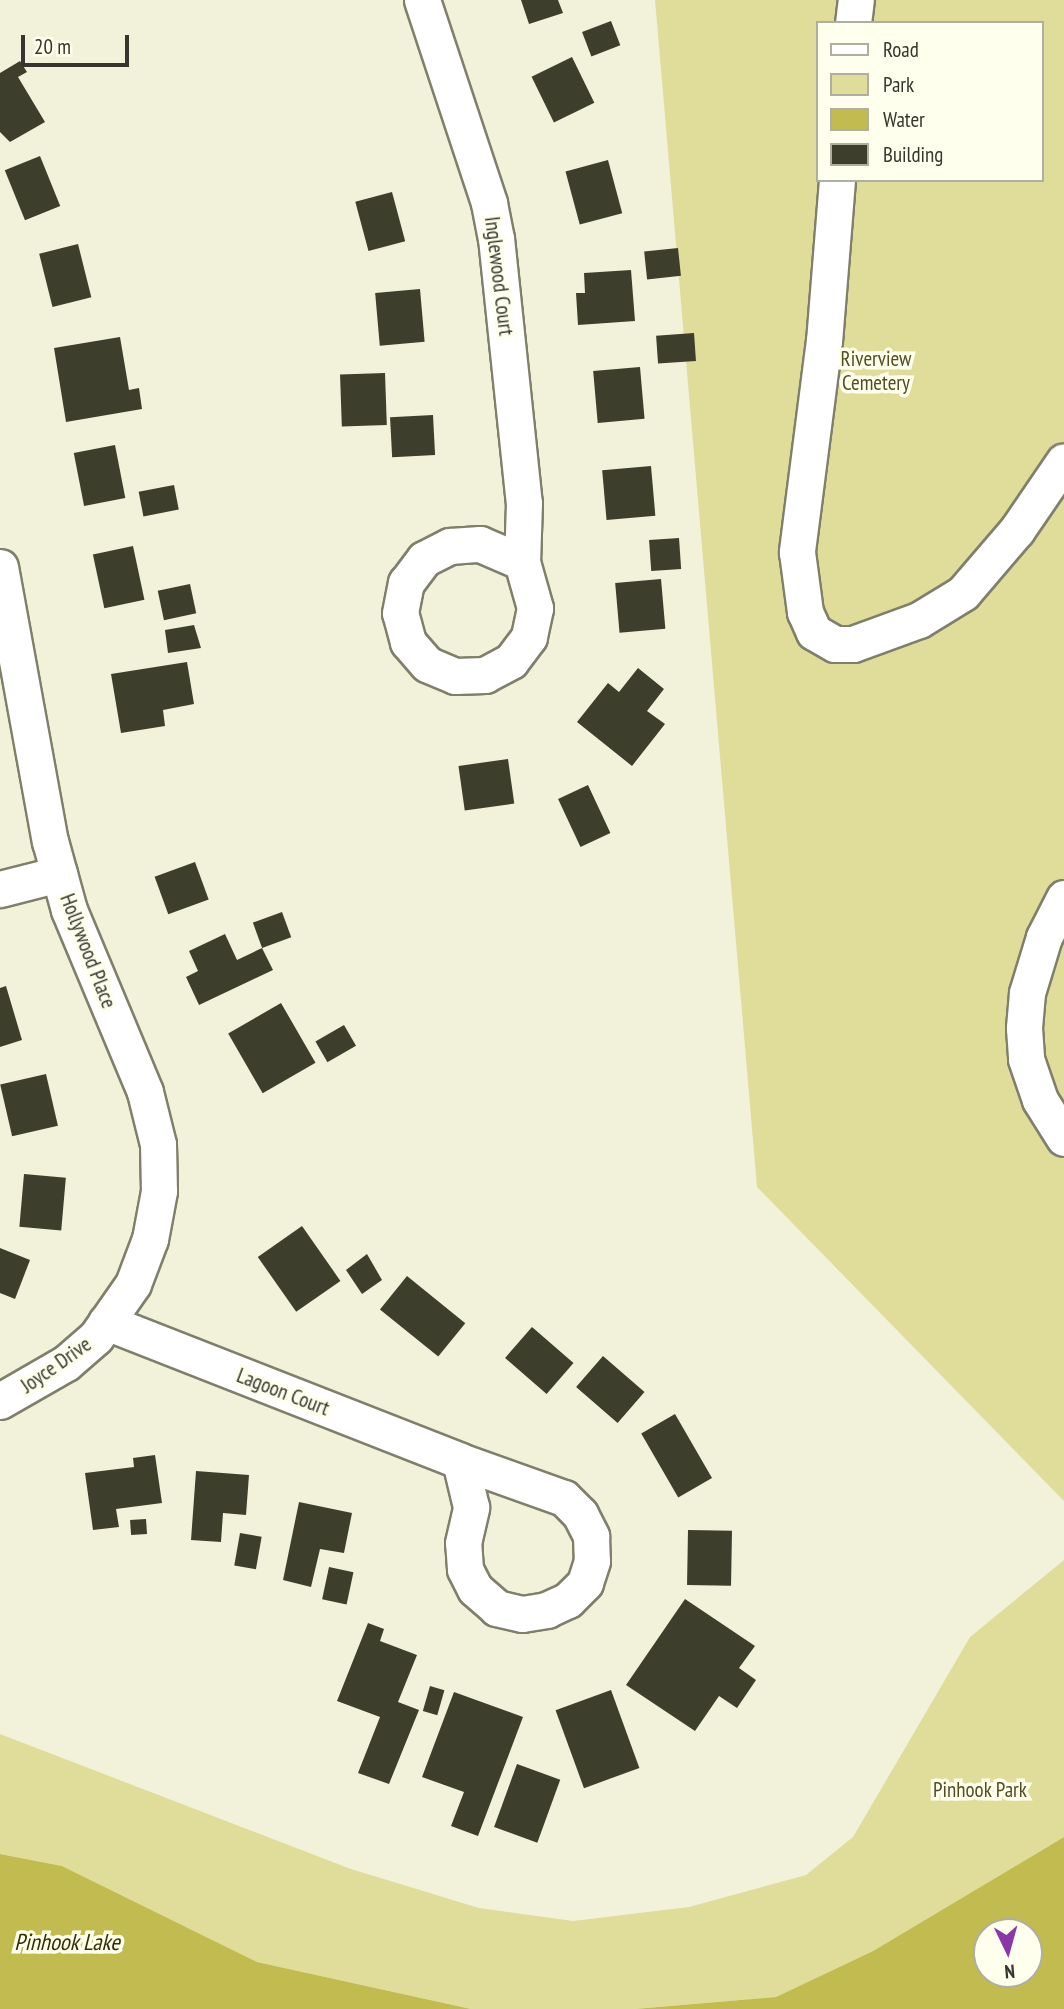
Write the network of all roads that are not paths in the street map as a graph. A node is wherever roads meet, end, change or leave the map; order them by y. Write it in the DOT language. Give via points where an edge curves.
graph roads {
  1 [pos="422,0"];
  2 [pos="856,0"];
  3 [pos="853,21"];
  4 [pos="837,182"];
  5 [pos="1064,461"];
  6 [pos="522,562"];
  7 [pos="0,567"];
  8 [pos="60,874"];
  9 [pos="0,889"];
  10 [pos="1064,898"];
  11 [pos="1064,1138"];
  12 [pos="106,1322"];
  13 [pos="0,1401"];
  14 [pos="460,1461"];
  1 -- 6 [label="street, Inglewood Court" via="489,203 496,238 524,503"];
  2 -- 3 [label="street"];
  4 -- 5 [label="street" via="824,340 797,552 805,612 814,632 835,643 853,644 919,620 963,593 1017,530"];
  7 -- 8 [label="street, Hollywood Place" via="34,762"];
  8 -- 9 [label="street"];
  8 -- 12 [label="street, Hollywood Place" via="69,910 145,1092 158,1144 159,1191 150,1239 133,1284"];
  10 -- 11 [label="street" via="1044,937 1027,993 1024,1028 1026,1059 1040,1100"];
  12 -- 13 [label="street, Joyce Drive" via="66,1363"];
  12 -- 14 [label="street, Lagoon Court"];
  14 -- 14 [label="street, Lagoon Court" via="471,1507 463,1543 465,1569 482,1598 522,1614 568,1600 585,1583 592,1561 590,1536 580,1514 564,1498"];
}
